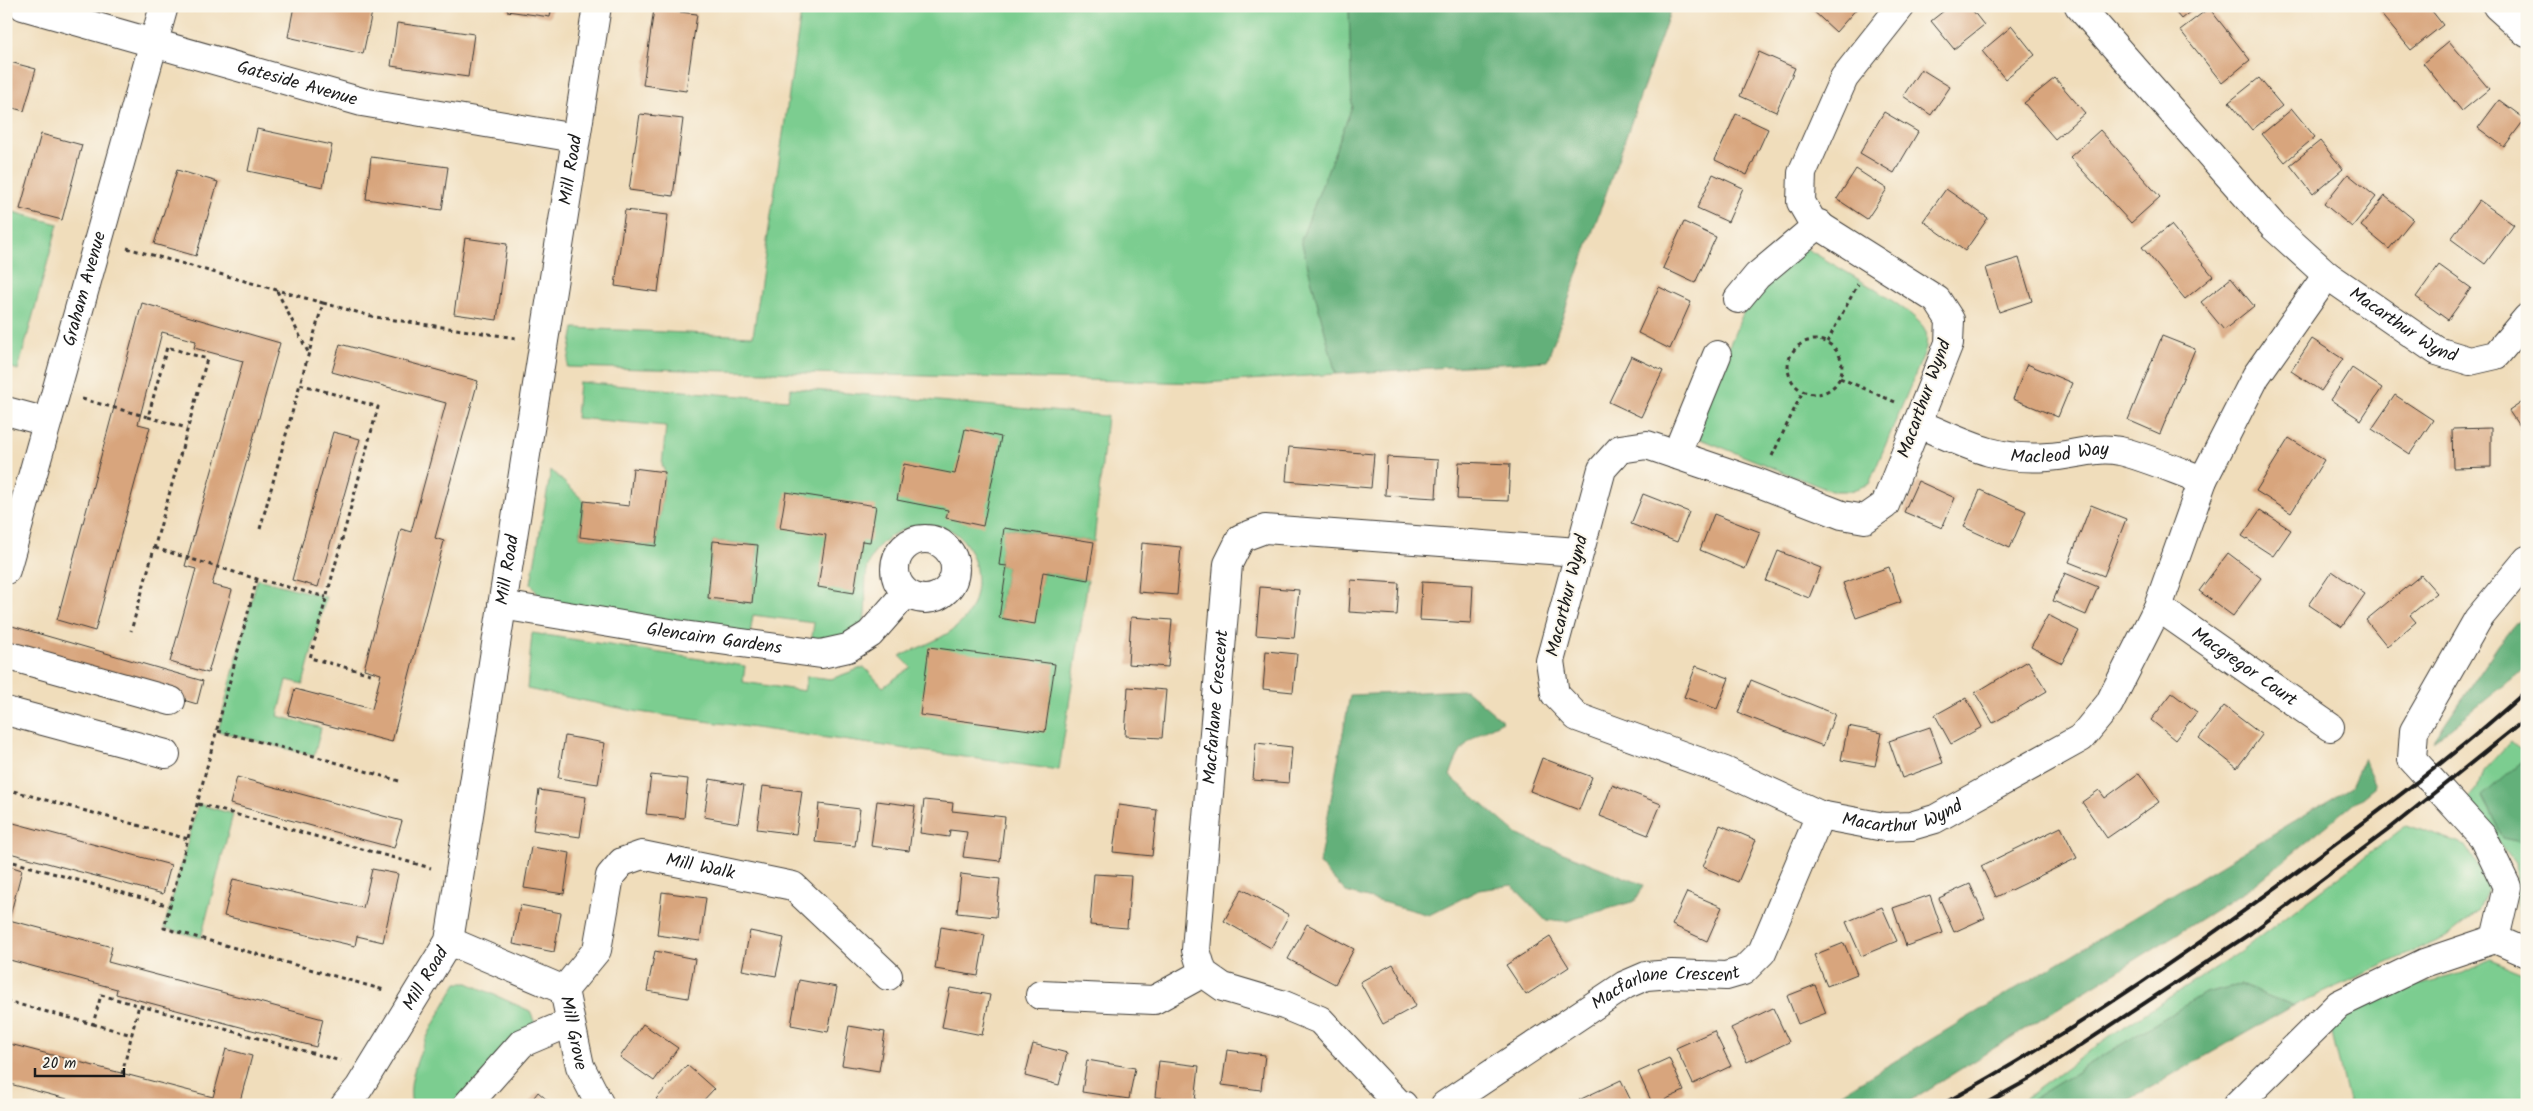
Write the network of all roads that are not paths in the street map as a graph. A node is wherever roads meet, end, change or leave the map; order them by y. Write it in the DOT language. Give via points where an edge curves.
graph roads {
  1 [pos="23,6"];
  2 [pos="164,6"];
  3 [pos="597,6"];
  4 [pos="1901,6"];
  5 [pos="2079,6"];
  6 [pos="2497,6"];
  7 [pos="2527,33"];
  8 [pos="154,44"];
  9 [pos="575,138"];
  10 [pos="1819,224"];
  11 [pos="2328,275"];
  12 [pos="1738,299"];
  13 [pos="2527,318"];
  14 [pos="1717,355"];
  15 [pos="6,411"];
  16 [pos="47,422"];
  17 [pos="1917,423"];
  18 [pos="1676,455"];
  19 [pos="2203,480"];
  20 [pos="1578,552"];
  21 [pos="2527,560"];
  22 [pos="6,570"];
  23 [pos="906,593"];
  24 [pos="502,605"];
  25 [pos="2158,607"];
  26 [pos="6,655"];
  27 [pos="171,701"];
  28 [pos="6,711"];
  29 [pos="2330,727"];
  30 [pos="166,754"];
  31 [pos="1820,815"];
  32 [pos="2495,938"];
  33 [pos="449,941"];
  34 [pos="2527,953"];
  35 [pos="1203,973"];
  36 [pos="888,976"];
  37 [pos="564,990"];
  38 [pos="1040,995"];
  39 [pos="569,1023"];
  40 [pos="362,1092"];
  41 [pos="466,1105"];
  42 [pos="600,1105"];
  43 [pos="1403,1105"];
  44 [pos="1445,1105"];
  45 [pos="2237,1105"];
  1 -- 8 [label="street, Gateside Avenue"];
  2 -- 8 [label="street, Graham Avenue"];
  3 -- 9 [label="street, Mill Road"];
  4 -- 10 [label="street, Macarthur Wynd" via="1844,78 1802,173 1801,202 1812,221"];
  5 -- 11 [label="street, Macarthur Wynd" via="2274,227"];
  6 -- 7 [label="street"];
  8 -- 9 [label="street, Gateside Avenue" via="362,102"];
  8 -- 16 [label="street, Graham Avenue"];
  9 -- 24 [label="street, Mill Road"];
  10 -- 12 [label="street" via="1757,276"];
  10 -- 17 [label="street, Macarthur Wynd" via="1937,300 1950,320 1949,343"];
  11 -- 13 [label="street, Macarthur Wynd" via="2437,351 2470,361 2496,355"];
  11 -- 19 [label="street, Macarthur Wynd" via="2256,376"];
  14 -- 18 [label="street"];
  15 -- 16 [label="street"];
  16 -- 22 [label="street, Graham Avenue"];
  17 -- 18 [label="street, Macarthur Wynd" via="1885,505 1865,519 1842,516"];
  17 -- 19 [label="street, Macleod Way" via="1978,450 2008,458 2050,457 2086,450 2120,451"];
  18 -- 20 [label="street, Macarthur Wynd" via="1647,445 1620,449 1602,468"];
  19 -- 25 [label="street, Macarthur Wynd"];
  20 -- 31 [label="street, Macarthur Wynd" via="1550,662 1555,694 1577,717 1725,771"];
  20 -- 35 [label="street, Macfarlane Crescent" via="1265,529 1241,538 1228,564 1196,950"];
  21 -- 32 [label="street" via="2478,620 2414,731 2412,759 2483,837 2507,887"];
  23 -- 24 [label="street, Glencairn Gardens" via="870,634 848,648 821,654"];
  24 -- 33 [label="street, Mill Road"];
  25 -- 29 [label="street, Macgregor Court"];
  25 -- 31 [label="street, Macarthur Wynd" via="2109,704 2081,738 1935,819 1912,826 1884,827"];
  26 -- 27 [label="street"];
  28 -- 30 [label="street"];
  31 -- 44 [label="street, Macfarlane Crescent" via="1762,952 1743,971 1726,976 1646,976 1625,984"];
  32 -- 34 [label="street"];
  32 -- 45 [label="street" via="2424,963 2339,1004"];
  33 -- 37 [label="street, Mill Grove"];
  33 -- 40 [label="street, Mill Road"];
  35 -- 38 [label="street" via="1154,1000"];
  35 -- 43 [label="street" via="1223,987 1284,1005 1320,1020"];
  36 -- 37 [label="street, Mill Walk" via="793,886 642,855 622,862 610,876 598,950"];
  37 -- 39 [label="street, Mill Grove"];
  39 -- 41 [label="street" via="522,1043"];
  39 -- 42 [label="street, Mill Grove" via="580,1066"];
}
